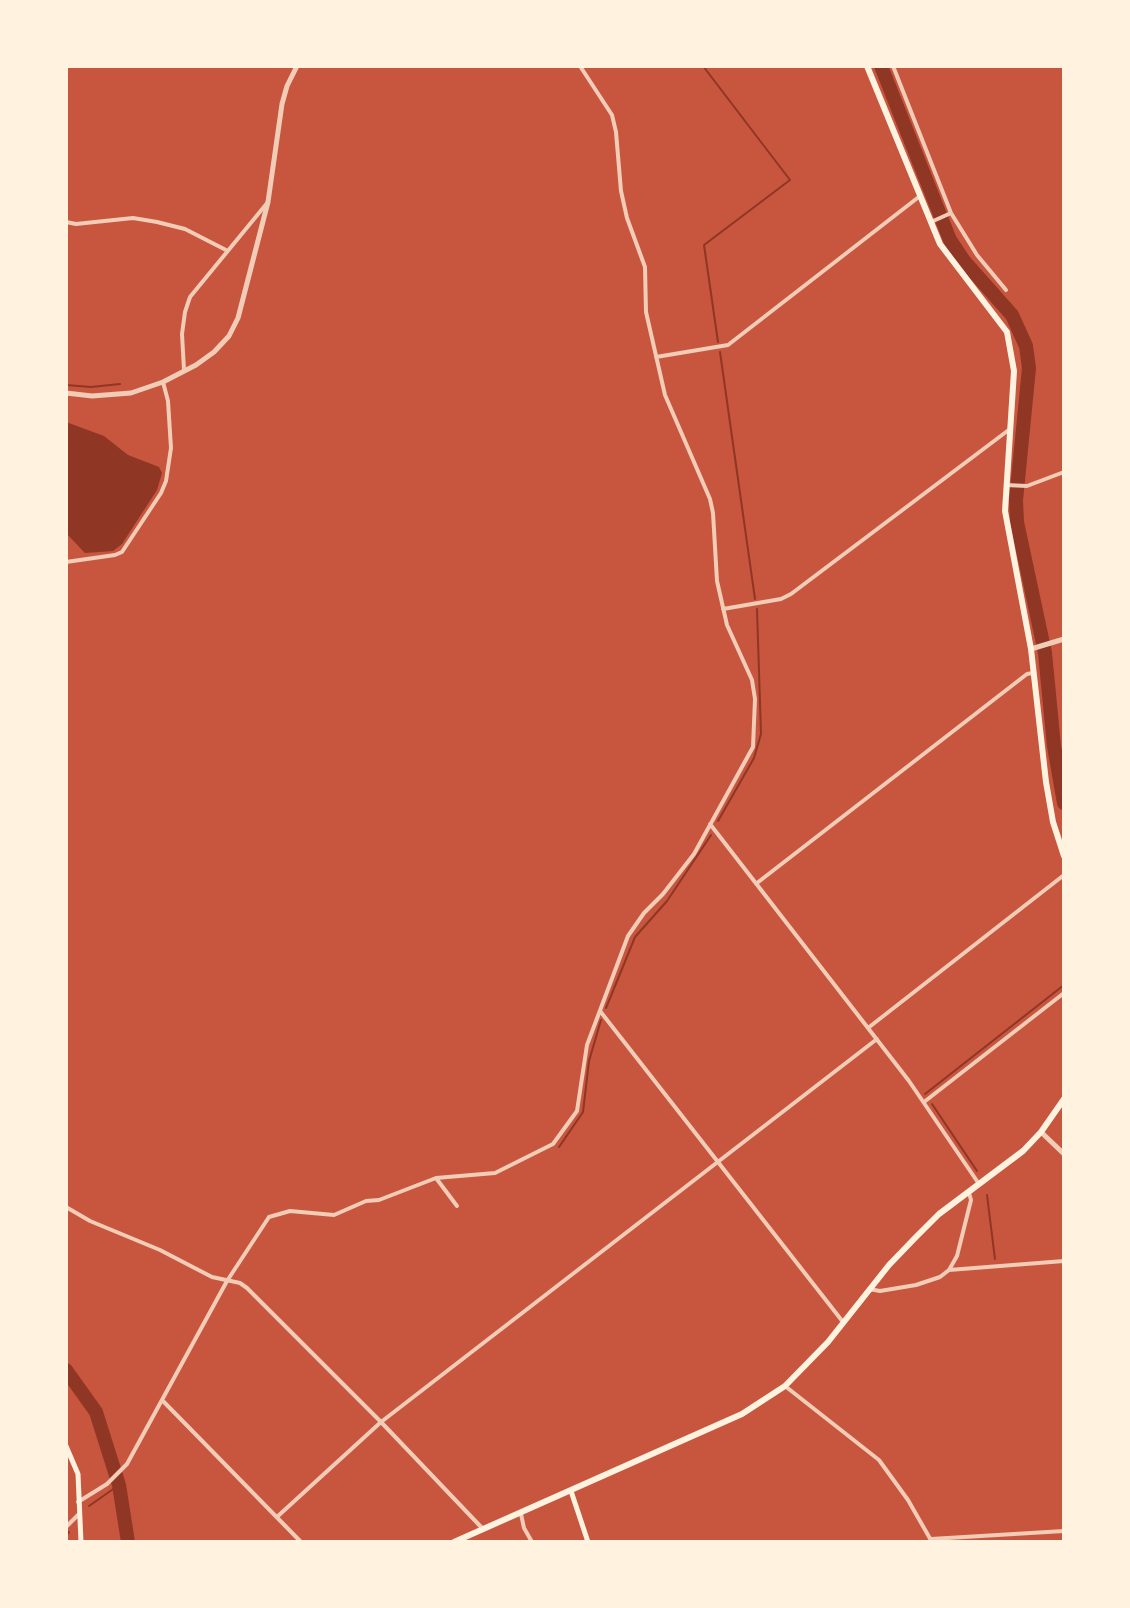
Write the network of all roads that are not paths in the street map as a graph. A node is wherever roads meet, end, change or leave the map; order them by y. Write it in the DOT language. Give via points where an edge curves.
graph roads {
  1 [pos="297,66"];
  2 [pos="580,66"];
  3 [pos="867,66"];
  4 [pos="893,66"];
  5 [pos="920,196"];
  6 [pos="268,202"];
  7 [pos="949,214"];
  8 [pos="933,221"];
  9 [pos="66,222"];
  10 [pos="226,250"];
  11 [pos="1006,290"];
  12 [pos="656,357"];
  13 [pos="184,372"];
  14 [pos="163,382"];
  15 [pos="66,393"];
  16 [pos="1010,429"];
  17 [pos="1064,472"];
  18 [pos="1006,485"];
  19 [pos="66,562"];
  20 [pos="723,609"];
  21 [pos="1064,639"];
  22 [pos="1031,649"];
  23 [pos="1033,673"];
  24 [pos="710,824"];
  25 [pos="1064,856"];
  26 [pos="1064,875"];
  27 [pos="757,883"];
  28 [pos="1064,993"];
  29 [pos="600,1011"];
  30 [pos="868,1028"];
  31 [pos="877,1039"];
  32 [pos="1064,1099"];
  33 [pos="924,1102"];
  34 [pos="1041,1132"];
  35 [pos="1064,1154"];
  36 [pos="719,1162"];
  37 [pos="436,1178"];
  38 [pos="979,1184"];
  39 [pos="968,1191"];
  40 [pos="457,1206"];
  41 [pos="66,1207"];
  42 [pos="1064,1261"];
  43 [pos="949,1270"];
  44 [pos="227,1281"];
  45 [pos="869,1289"];
  46 [pos="843,1322"];
  47 [pos="785,1386"];
  48 [pos="162,1400"];
  49 [pos="381,1422"];
  50 [pos="66,1446"];
  51 [pos="571,1491"];
  52 [pos="78,1502"];
  53 [pos="79,1514"];
  54 [pos="521,1514"];
  55 [pos="278,1516"];
  56 [pos="66,1527"];
  57 [pos="484,1530"];
  58 [pos="1064,1531"];
  59 [pos="932,1540"];
  60 [pos="81,1542"];
  61 [pos="301,1542"];
  62 [pos="454,1542"];
  63 [pos="532,1542"];
  64 [pos="588,1542"];
  1 -- 6 [label="street" via="282,104"];
  2 -- 12 [label="street" via="612,115 621,191 645,267 646,312"];
  3 -- 5 [label="main road"];
  4 -- 7 [label="street"];
  5 -- 8 [label="main road"];
  5 -- 12 [label="street" via="728,345"];
  6 -- 10 [label="street"];
  6 -- 13 [label="street" via="238,318 214,352"];
  7 -- 8 [label="street"];
  7 -- 11 [label="street"];
  8 -- 16 [label="main road" via="940,244 1007,332 1014,371"];
  9 -- 10 [label="street" via="157,222 185,229"];
  10 -- 13 [label="street" via="195,289 185,312"];
  12 -- 20 [label="street" via="669,406 710,499"];
  13 -- 14 [label="street"];
  14 -- 15 [label="street" via="131,393"];
  14 -- 19 [label="street" via="171,448 161,493 122,552"];
  16 -- 18 [label="main road"];
  16 -- 20 [label="street" via="791,594"];
  17 -- 18 [label="street" via="1027,486"];
  18 -- 22 [label="main road" via="1008,538"];
  20 -- 24 [label="street" via="752,680 756,730 741,773"];
  21 -- 22 [label="street"];
  22 -- 23 [label="main road"];
  23 -- 25 [label="main road" via="1046,782"];
  23 -- 27 [label="street"];
  24 -- 27 [label="street"];
  24 -- 29 [label="street" via="694,854 628,936"];
  26 -- 30 [label="street"];
  27 -- 30 [label="street"];
  28 -- 33 [label="street"];
  29 -- 36 [label="street"];
  29 -- 37 [label="street" via="587,1045 577,1111 553,1144 495,1173"];
  30 -- 31 [label="street"];
  31 -- 33 [label="street"];
  31 -- 36 [label="street"];
  32 -- 34 [label="main road"];
  33 -- 38 [label="street"];
  34 -- 35 [label="street"];
  34 -- 38 [label="main road"];
  36 -- 46 [label="street"];
  36 -- 49 [label="street"];
  37 -- 40 [label="street"];
  37 -- 44 [label="street" via="334,1215 275,1214"];
  38 -- 39 [label="main road"];
  39 -- 43 [label="street" via="971,1200"];
  39 -- 45 [label="main road"];
  41 -- 44 [label="street"];
  42 -- 43 [label="street"];
  43 -- 45 [label="street" via="916,1285"];
  44 -- 48 [label="street"];
  44 -- 49 [label="street" via="240,1283 259,1298"];
  45 -- 46 [label="main road"];
  46 -- 47 [label="main road"];
  47 -- 51 [label="main road" via="742,1414"];
  47 -- 59 [label="street" via="879,1460"];
  48 -- 52 [label="street" via="127,1464"];
  48 -- 55 [label="street"];
  49 -- 55 [label="street"];
  49 -- 57 [label="street"];
  50 -- 52 [label="main road" via="78,1474"];
  51 -- 54 [label="main road"];
  51 -- 64 [label="main road"];
  52 -- 53 [label="main road"];
  53 -- 56 [label="street"];
  53 -- 60 [label="main road"];
  54 -- 57 [label="main road"];
  54 -- 63 [label="street"];
  55 -- 61 [label="street"];
  57 -- 62 [label="main road"];
  58 -- 59 [label="street"];
}
